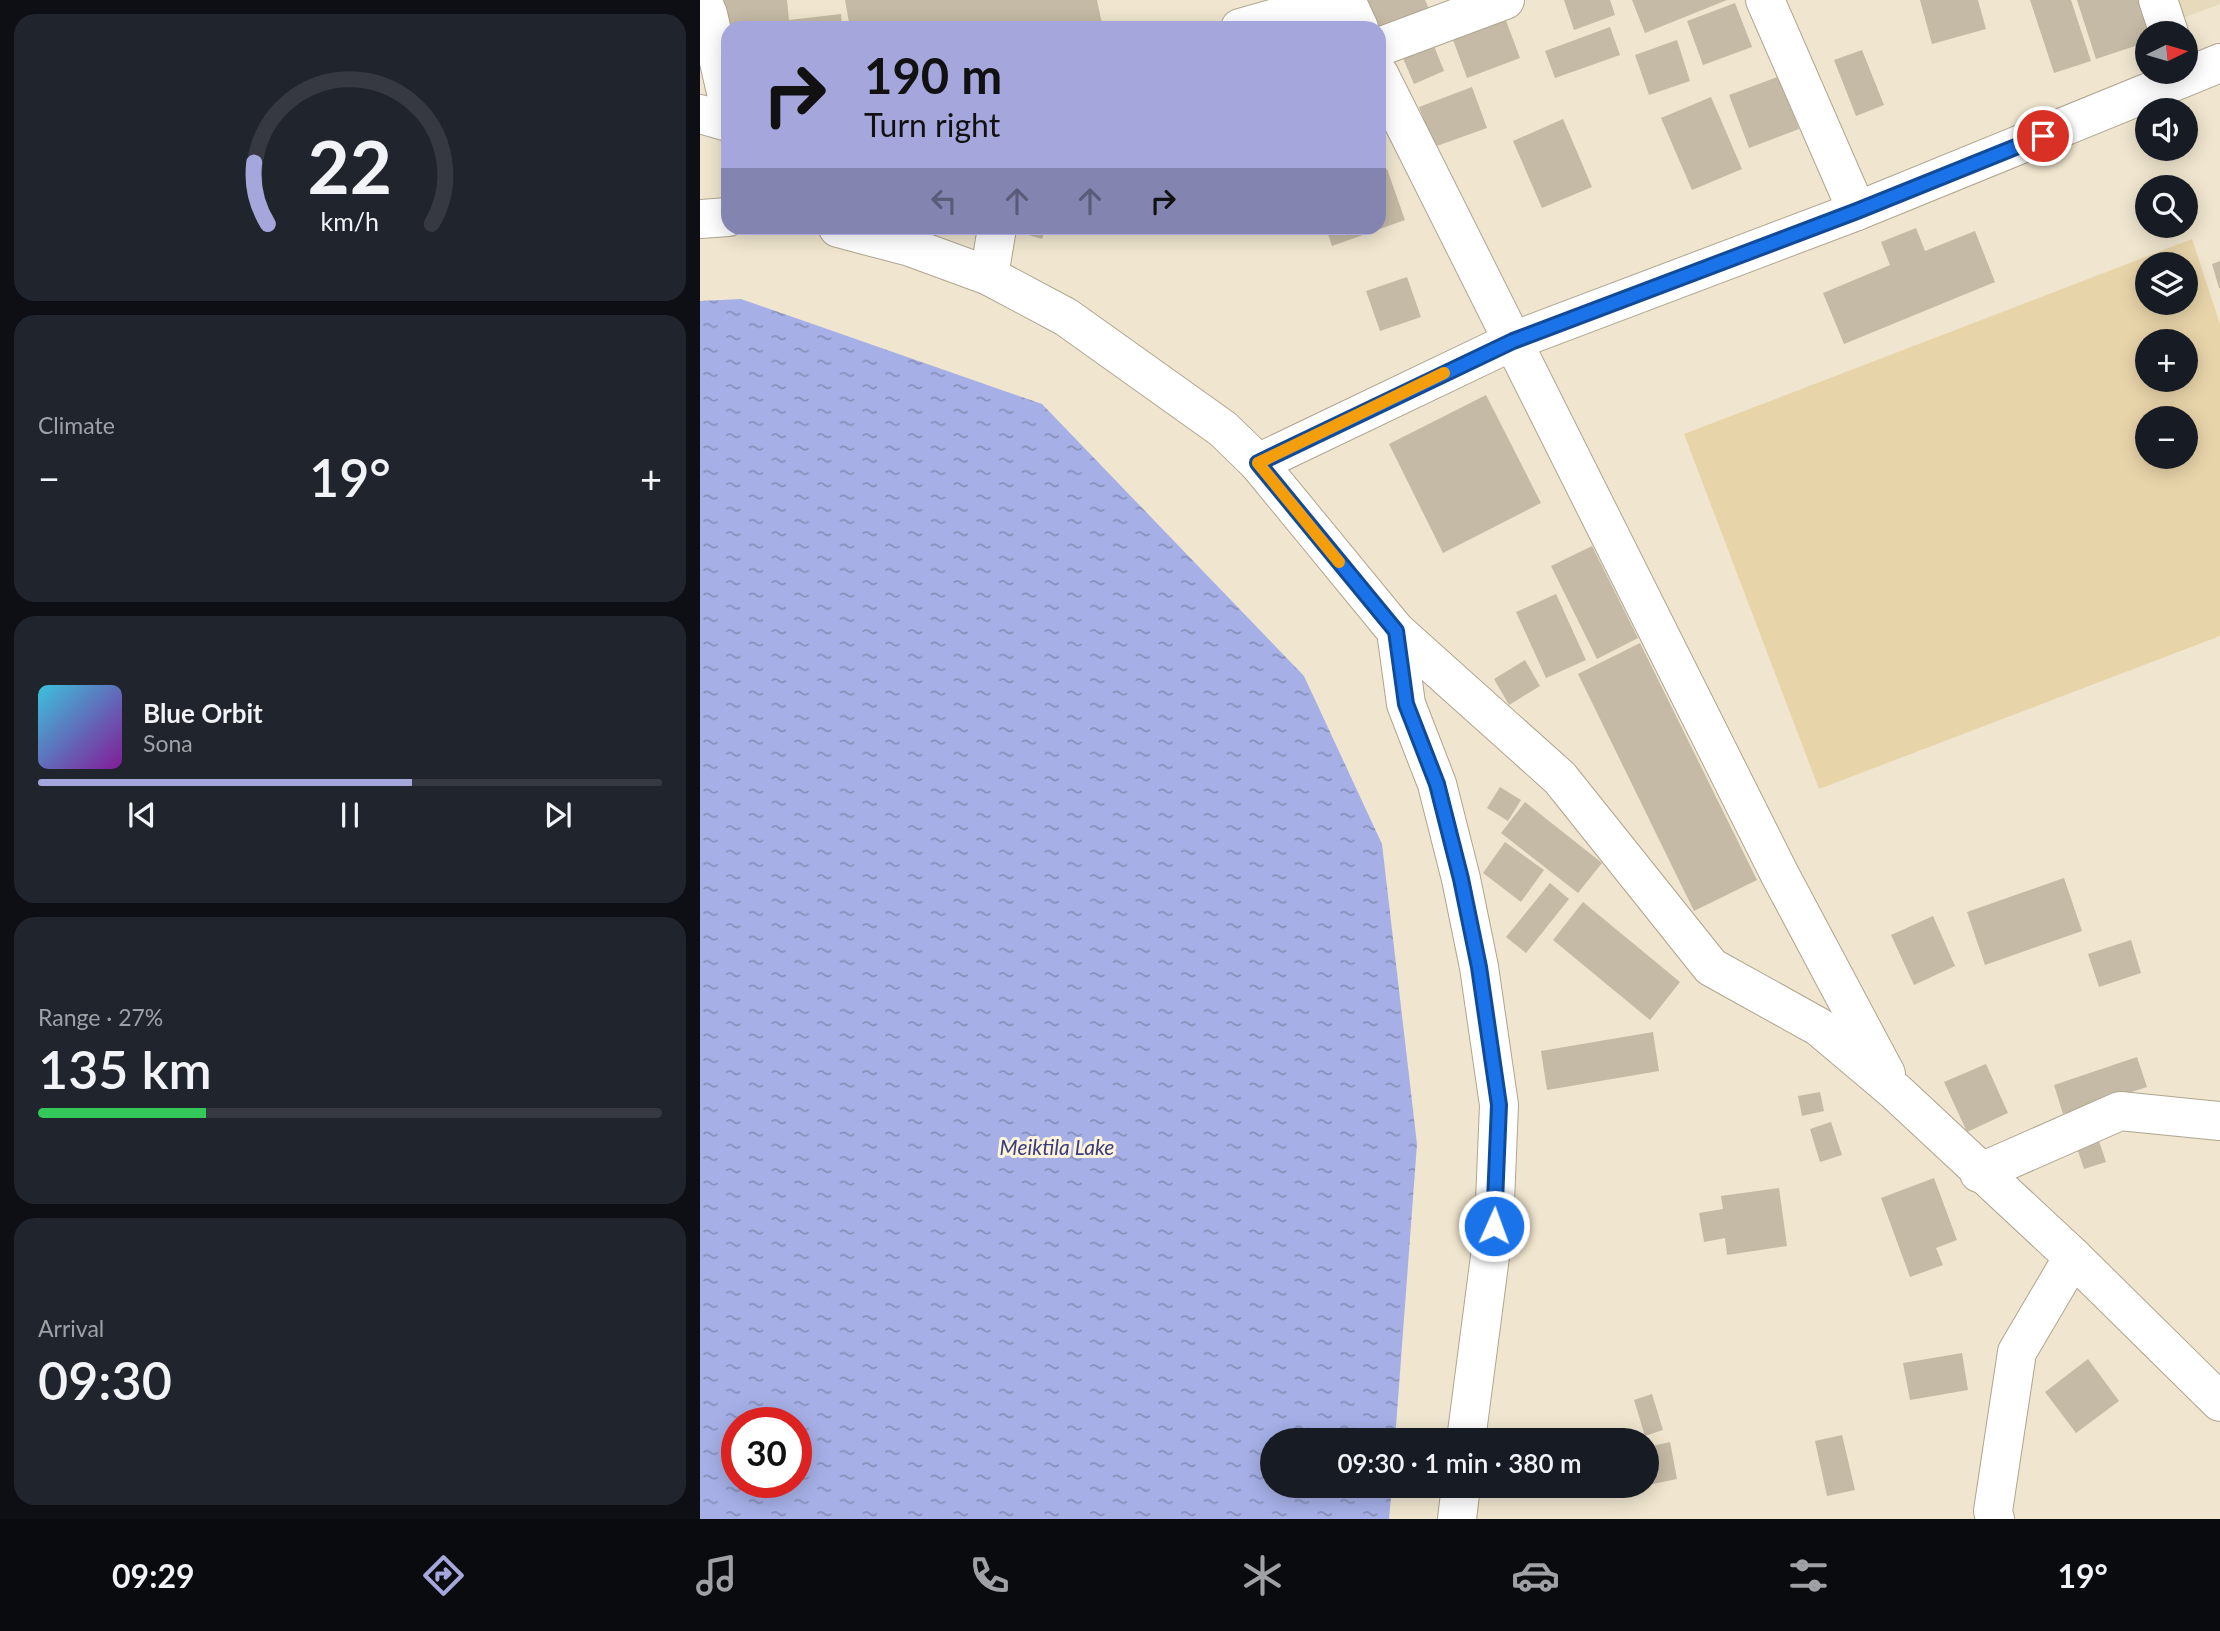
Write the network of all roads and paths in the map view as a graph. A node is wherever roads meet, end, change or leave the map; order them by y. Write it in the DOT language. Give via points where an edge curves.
graph roads {
  1 [pos="702,0"];
  2 [pos="1339,0"];
  3 [pos="1346,0"];
  4 [pos="1505,0"];
  5 [pos="1765,0"];
  6 [pos="2158,0"];
  7 [pos="1265,21"];
  8 [pos="1356,21"];
  9 [pos="2165,21"];
  10 [pos="1386,44"];
  11 [pos="2220,63"];
  12 [pos="2198,70"];
  13 [pos="721,71"];
  14 [pos="2161,84"];
  15 [pos="1386,88"];
  16 [pos="700,114"];
  17 [pos="721,120"];
  18 [pos="1857,211"];
  19 [pos="721,218"];
  20 [pos="700,219"];
  21 [pos="865,235"];
  22 [pos="996,235"];
  23 [pos="989,276"];
  24 [pos="1513,341"];
  25 [pos="1258,463"];
  26 [pos="1396,631"];
  27 [pos="1896,1092"];
  28 [pos="2220,1121"];
  29 [pos="1979,1173"];
  30 [pos="2073,1257"];
  31 [pos="2220,1402"];
  32 [pos="1468,1428"];
  33 [pos="1460,1498"];
  34 [pos="1457,1519"];
  35 [pos="1995,1519"];
  1 -- 13 [label="street"];
  2 -- 7 [label="street"];
  3 -- 8 [label="street"];
  4 -- 10 [label="street"];
  5 -- 18 [label="street"];
  6 -- 9 [label="street"];
  11 -- 12 [label="street"];
  14 -- 18 [label="street"];
  15 -- 24 [label="street"];
  16 -- 17 [label="street"];
  18 -- 24 [label="street"];
  19 -- 20 [label="street"];
  21 -- 23 [label="street"];
  22 -- 23 [label="street"];
  23 -- 25 [label="street" via="1066,317 1124,356 1223,429"];
  24 -- 25 [label="street"];
  24 -- 27 [label="street" via="1779,873"];
  25 -- 26 [label="street"];
  26 -- 27 [label="street" via="1560,778 1711,967 1819,1027"];
  26 -- 32 [label="street" via="1406,704 1437,784 1461,879 1499,1105 1494,1226"];
  27 -- 29 [label="street"];
  28 -- 29 [label="street" via="2120,1111"];
  29 -- 30 [label="street"];
  30 -- 31 [label="street"];
  30 -- 35 [label="street" via="2017,1352"];
  33 -- 34 [label="street"];
}
